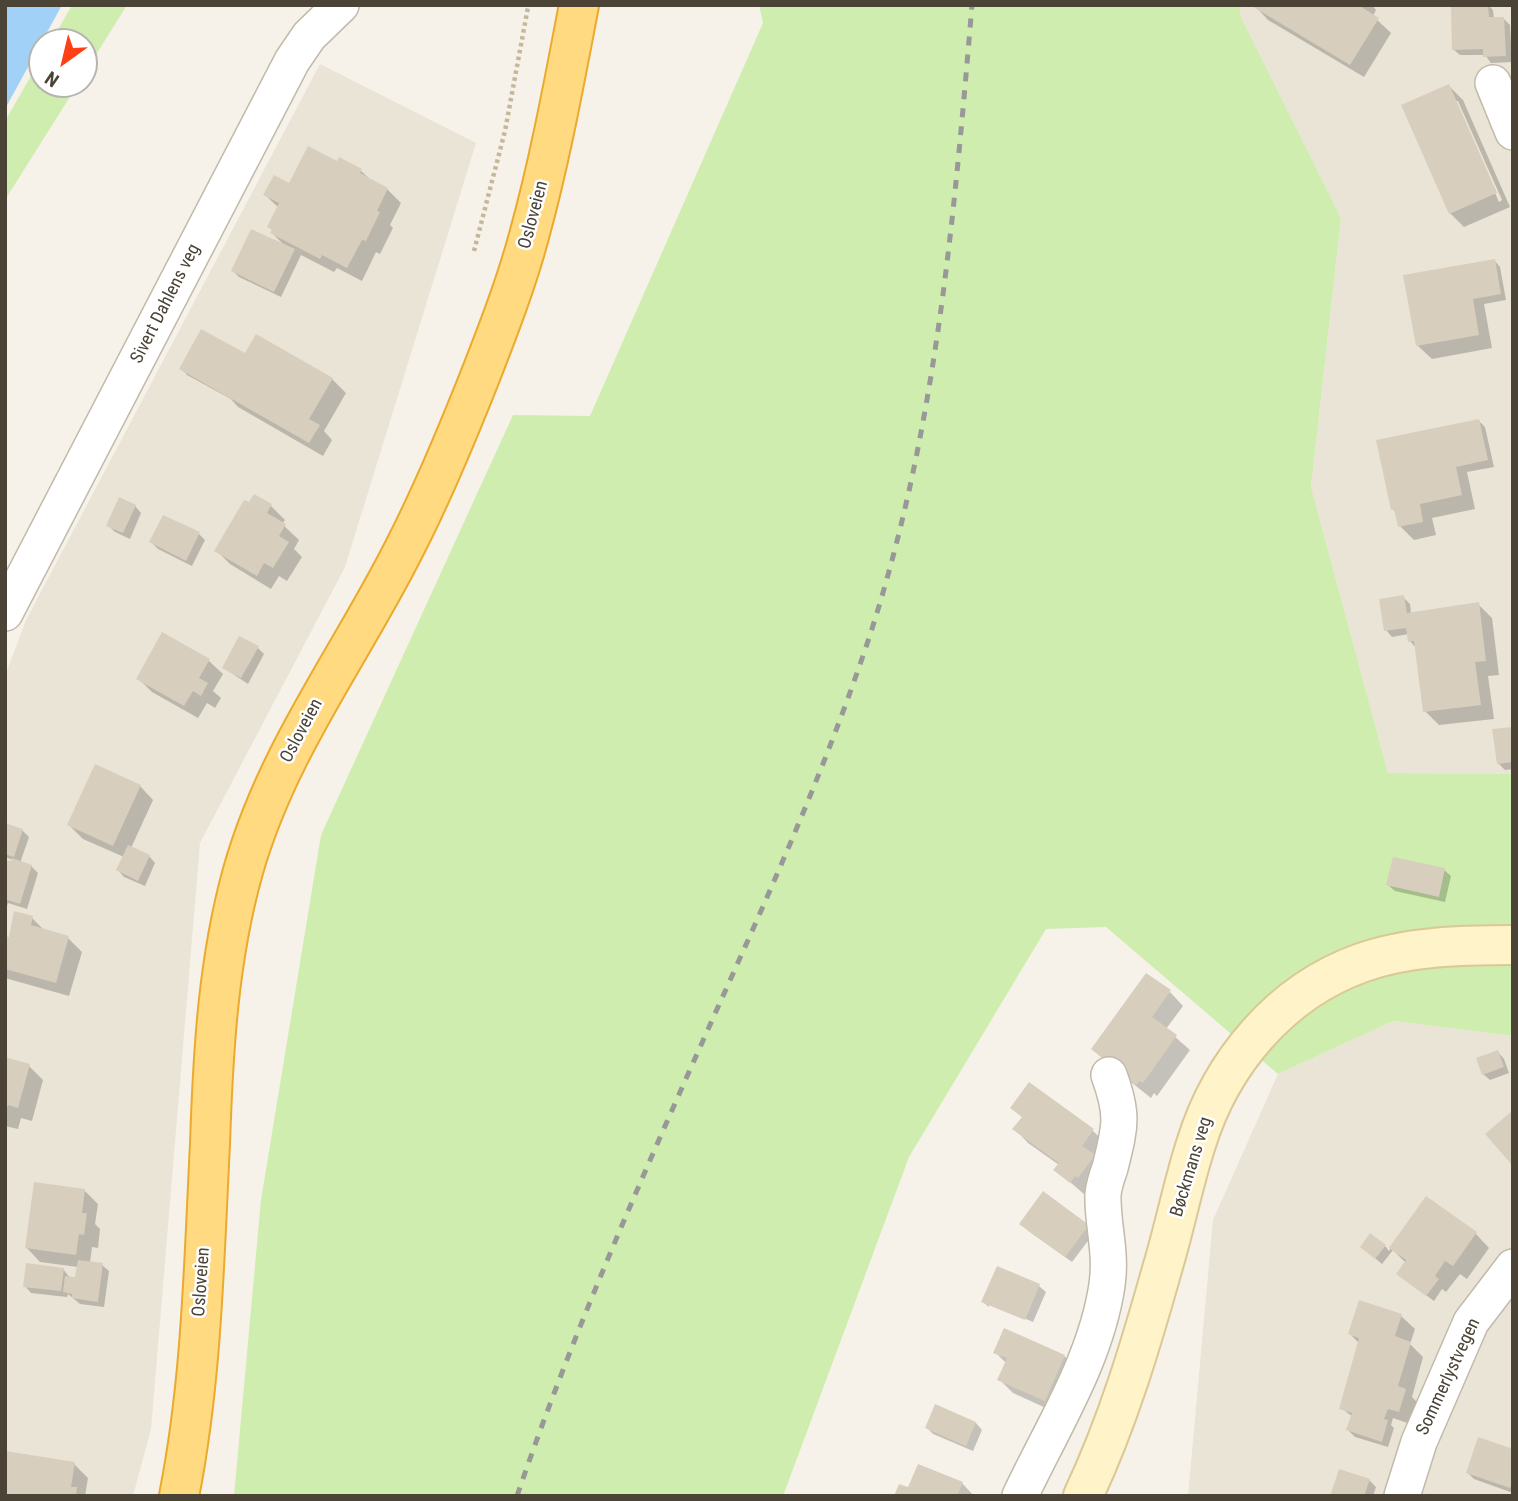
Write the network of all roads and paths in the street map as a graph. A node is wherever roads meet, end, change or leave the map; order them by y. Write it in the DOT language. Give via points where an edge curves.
graph roads {
  1 [pos="341,5"];
  2 [pos="526,5"];
  3 [pos="579,5"];
  4 [pos="1493,83"];
  5 [pos="1513,132"];
  6 [pos="474,251"];
  7 [pos="5,613"];
  8 [pos="1513,946"];
  9 [pos="1109,1075"];
  10 [pos="1513,1267"];
  11 [pos="1092,1493"];
  12 [pos="179,1496"];
  13 [pos="1020,1496"];
  14 [pos="1402,1496"];
  1 -- 7 [label="street, Sivert Dahlens veg" via="309,36 292,61"];
  2 -- 6 [label="path" via="505,131"];
  3 -- 12 [label="highway, Osloveien" via="554,137 528,239 481,374 403,552 299,732 265,804 243,871 224,960 213,1057 205,1261"];
  4 -- 5 [label="street"];
  8 -- 11 [label="main road, Bøckmans veg" via="1422,950 1362,962 1288,1003 1255,1035 1232,1066 1196,1142 1132,1374"];
  9 -- 13 [label="street" via="1120,1125 1103,1194 1109,1248 1107,1284 1094,1337"];
  10 -- 14 [label="street, Sommerlystvegen" via="1471,1322 1419,1442"];
}
